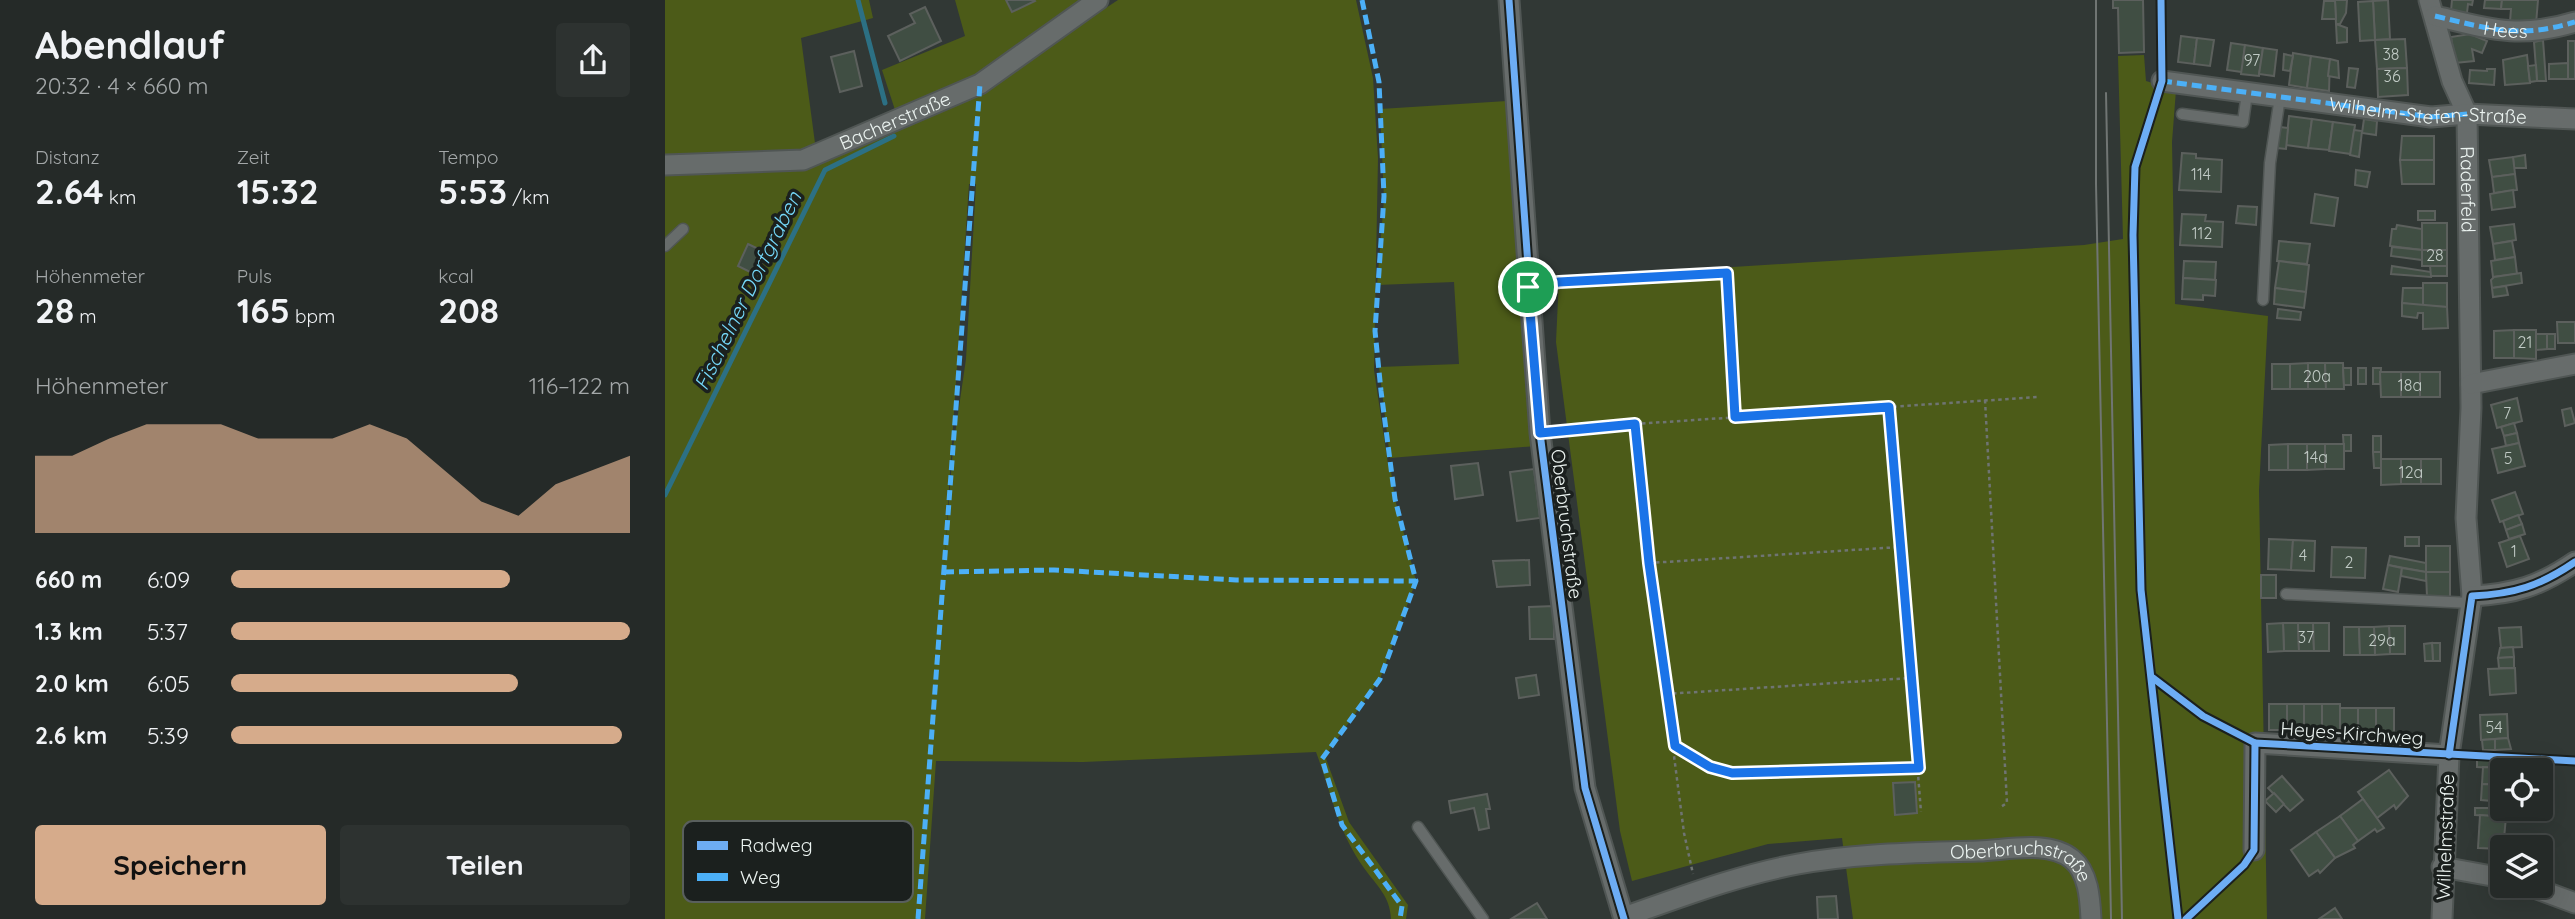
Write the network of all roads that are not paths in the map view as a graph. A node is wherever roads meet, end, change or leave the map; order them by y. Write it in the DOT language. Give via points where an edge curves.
graph roads {
  1 [pos="1098,0"];
  2 [pos="1509,0"];
  3 [pos="2432,8"];
  4 [pos="2575,22"];
  5 [pos="2162,81"];
  6 [pos="2248,93"];
  7 [pos="2280,97"];
  8 [pos="2182,114"];
  9 [pos="2467,114"];
  10 [pos="2575,119"];
  11 [pos="665,165"];
  12 [pos="683,229"];
  13 [pos="665,246"];
  14 [pos="2263,300"];
  15 [pos="2575,364"];
  16 [pos="2471,384"];
  17 [pos="2575,562"];
  18 [pos="2286,594"];
  19 [pos="2471,599"];
  20 [pos="2449,755"];
  21 [pos="1418,827"];
  22 [pos="2254,850"];
  23 [pos="2442,867"];
  24 [pos="2490,876"];
  25 [pos="2553,895"];
  26 [pos="2575,903"];
  27 [pos="1624,918"];
  28 [pos="1483,919"];
  29 [pos="2091,919"];
  30 [pos="2442,919"];
  1 -- 11 [label="street, Bacherstraße" via="980,83 803,160"];
  2 -- 27 [label="street, Oberbruchstraße" via="1540,433 1585,788"];
  3 -- 4 [label="street, Hees" via="2506,33"];
  3 -- 9 [label="street, Raderfeld" via="2452,81"];
  5 -- 6 [label="street, Wilhelm-Stefen-Straße"];
  6 -- 7 [label="street, Wilhelm-Stefen-Straße"];
  6 -- 8 [label="lane" via="2243,122"];
  7 -- 9 [label="street, Wilhelm-Stefen-Straße" via="2431,117"];
  7 -- 14 [label="lane" via="2270,163"];
  9 -- 10 [label="street, Wilhelm-Stefen-Straße"];
  9 -- 16 [label="street, Raderfeld"];
  12 -- 13 [label="lane"];
  15 -- 16 [label="street"];
  16 -- 19 [label="street, Raderfeld" via="2466,519"];
  17 -- 19 [label="street" via="2551,578 2507,594"];
  18 -- 19 [label="lane"];
  19 -- 20 [label="street, Heyes-Kirchweg"];
  20 -- 22 [label="street, Heyes-Kirchweg" via="2255,743"];
  20 -- 23 [label="street, Wilhelmstraße"];
  21 -- 28 [label="lane"];
  23 -- 24 [label="street"];
  23 -- 30 [label="street, Wilhelmstraße"];
  25 -- 26 [label="street"];
  27 -- 29 [label="street, Oberbruchstraße" via="1765,871 1835,858 2041,848 2075,861 2085,877"];
}
